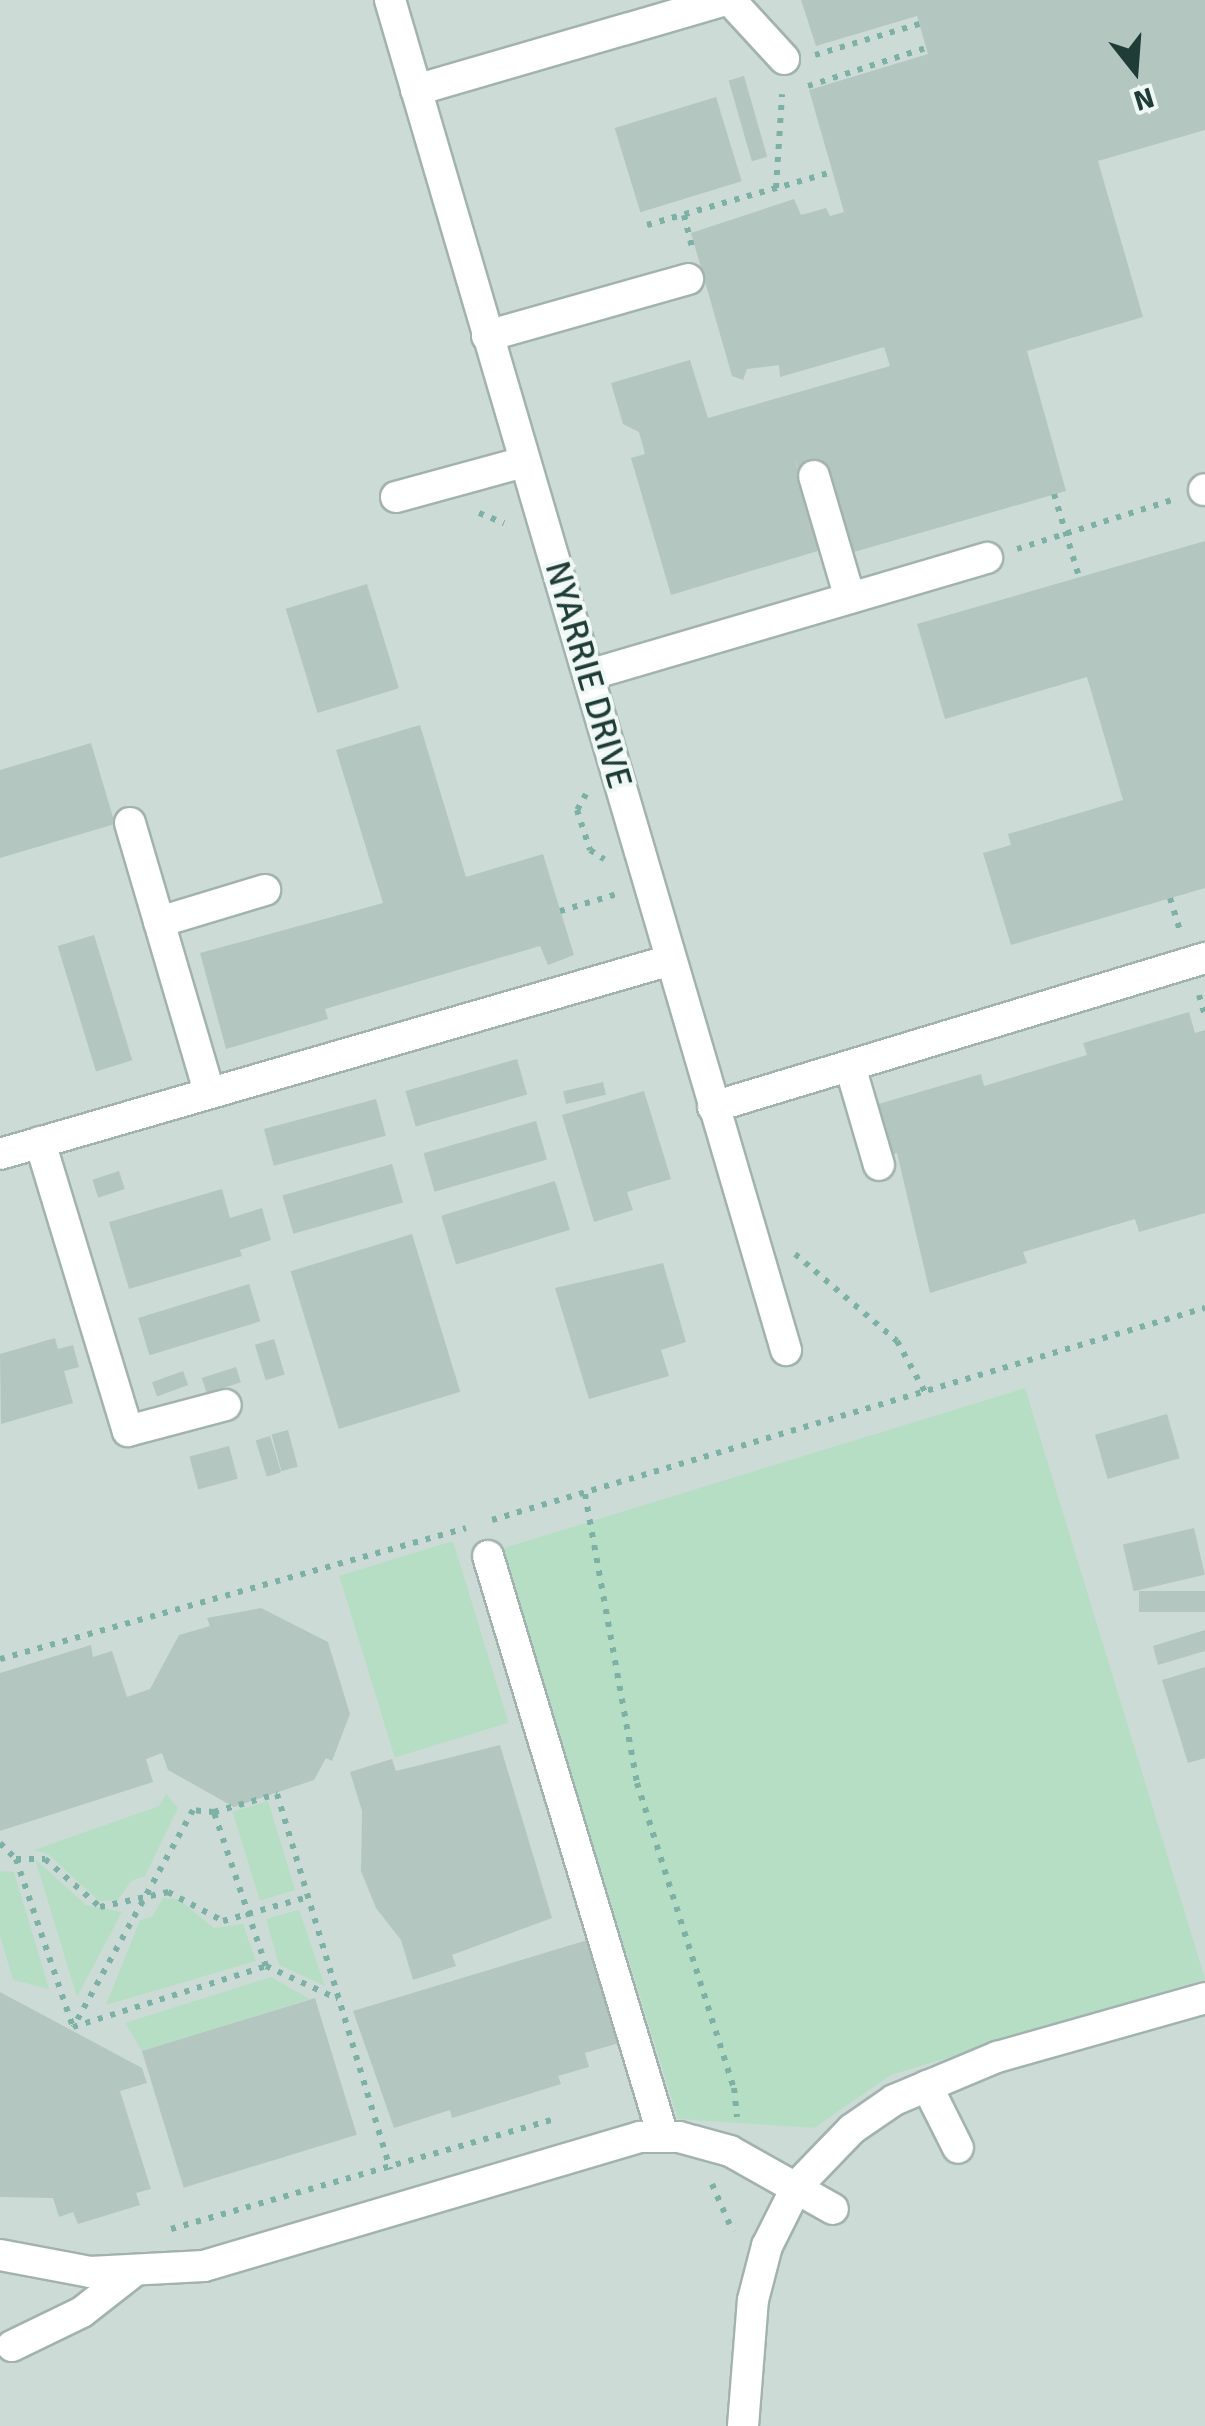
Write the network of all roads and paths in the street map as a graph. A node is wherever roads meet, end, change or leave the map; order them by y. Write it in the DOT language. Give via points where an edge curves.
graph roads {
  1 [pos="390,0"];
  2 [pos="727,0"];
  3 [pos="919,24"];
  4 [pos="926,48"];
  5 [pos="784,59"];
  6 [pos="416,90"];
  7 [pos="832,172"];
  8 [pos="776,188"];
  9 [pos="647,225"];
  10 [pos="688,279"];
  11 [pos="487,336"];
  12 [pos="524,462"];
  13 [pos="814,476"];
  14 [pos="1204,489"];
  15 [pos="1054,494"];
  16 [pos="396,497"];
  17 [pos="1066,533"];
  18 [pos="987,558"];
  19 [pos="1079,578"];
  20 [pos="850,598"];
  21 [pos="589,674"];
  22 [pos="130,823"];
  23 [pos="265,890"];
  24 [pos="159,922"];
  25 [pos="1205,958"];
  26 [pos="671,960"];
  27 [pos="850,1066"];
  28 [pos="209,1091"];
  29 [pos="713,1107"];
  30 [pos="40,1142"];
  31 [pos="0,1154"];
  32 [pos="879,1165"];
  33 [pos="794,1253"];
  34 [pos="1205,1308"];
  35 [pos="786,1350"];
  36 [pos="925,1392"];
  37 [pos="226,1405"];
  38 [pos="585,1494"];
  39 [pos="488,1556"];
  40 [pos="0,1659"];
  41 [pos="214,1812"];
  42 [pos="0,1843"];
  43 [pos="16,1860"];
  44 [pos="144,1897"];
  45 [pos="308,1897"];
  46 [pos="249,1915"];
  47 [pos="266,1966"];
  48 [pos="1205,1998"];
  49 [pos="339,1999"];
  50 [pos="73,2027"];
  51 [pos="927,2086"];
  52 [pos="554,2119"];
  53 [pos="663,2136"];
  54 [pos="958,2148"];
  55 [pos="730,2150"];
  56 [pos="390,2168"];
  57 [pos="797,2186"];
  58 [pos="833,2209"];
  59 [pos="164,2231"];
  60 [pos="0,2255"];
  61 [pos="134,2272"];
  62 [pos="12,2346"];
  63 [pos="743,2426"];
  1 -- 6 [label="street, NYARRIE DRIVE"];
  2 -- 5 [label="street"];
  2 -- 6 [label="street"];
  3 -- 5 [label="path"];
  4 -- 8 [label="path" via="782,95"];
  6 -- 11 [label="street, NYARRIE DRIVE"];
  7 -- 8 [label="path"];
  8 -- 9 [label="path"];
  10 -- 11 [label="street"];
  11 -- 12 [label="street, NYARRIE DRIVE"];
  12 -- 16 [label="street"];
  12 -- 21 [label="street, NYARRIE DRIVE"];
  13 -- 20 [label="street"];
  14 -- 17 [label="path"];
  15 -- 17 [label="path"];
  17 -- 18 [label="path"];
  17 -- 19 [label="path"];
  18 -- 20 [label="street"];
  20 -- 21 [label="street"];
  21 -- 26 [label="street, NYARRIE DRIVE"];
  22 -- 24 [label="street"];
  23 -- 24 [label="street"];
  24 -- 28 [label="street"];
  25 -- 27 [label="street"];
  26 -- 28 [label="street"];
  26 -- 29 [label="street, NYARRIE DRIVE"];
  27 -- 29 [label="street"];
  27 -- 32 [label="street"];
  28 -- 30 [label="street"];
  29 -- 35 [label="street, NYARRIE DRIVE"];
  30 -- 31 [label="street"];
  30 -- 37 [label="street" via="128,1430"];
  33 -- 36 [label="path" via="897,1342"];
  34 -- 36 [label="path"];
  36 -- 38 [label="path"];
  38 -- 40 [label="path"];
  38 -- 55 [label="path" via="638,1783 734,2088 738,2111"];
  39 -- 53 [label="street"];
  41 -- 44 [label="path" via="193,1810"];
  41 -- 45 [label="path" via="277,1794"];
  41 -- 46 [label="path"];
  42 -- 43 [label="path"];
  43 -- 44 [label="path" via="44,1858 100,1906"];
  43 -- 50 [label="path"];
  44 -- 46 [label="path" via="177,1893 223,1921"];
  44 -- 50 [label="path"];
  45 -- 46 [label="path"];
  45 -- 49 [label="path"];
  46 -- 47 [label="path"];
  47 -- 49 [label="path"];
  47 -- 50 [label="path"];
  48 -- 51 [label="street" via="997,2056"];
  49 -- 56 [label="path"];
  51 -- 54 [label="street"];
  51 -- 57 [label="street" via="852,2129"];
  52 -- 56 [label="path"];
  53 -- 55 [label="street"];
  53 -- 61 [label="street" via="620,2138 204,2266"];
  55 -- 57 [label="street"];
  56 -- 59 [label="path"];
  57 -- 58 [label="street"];
  57 -- 63 [label="street" via="767,2246 753,2300"];
  60 -- 61 [label="street" via="90,2272"];
  61 -- 62 [label="street" via="82,2312"];
}
